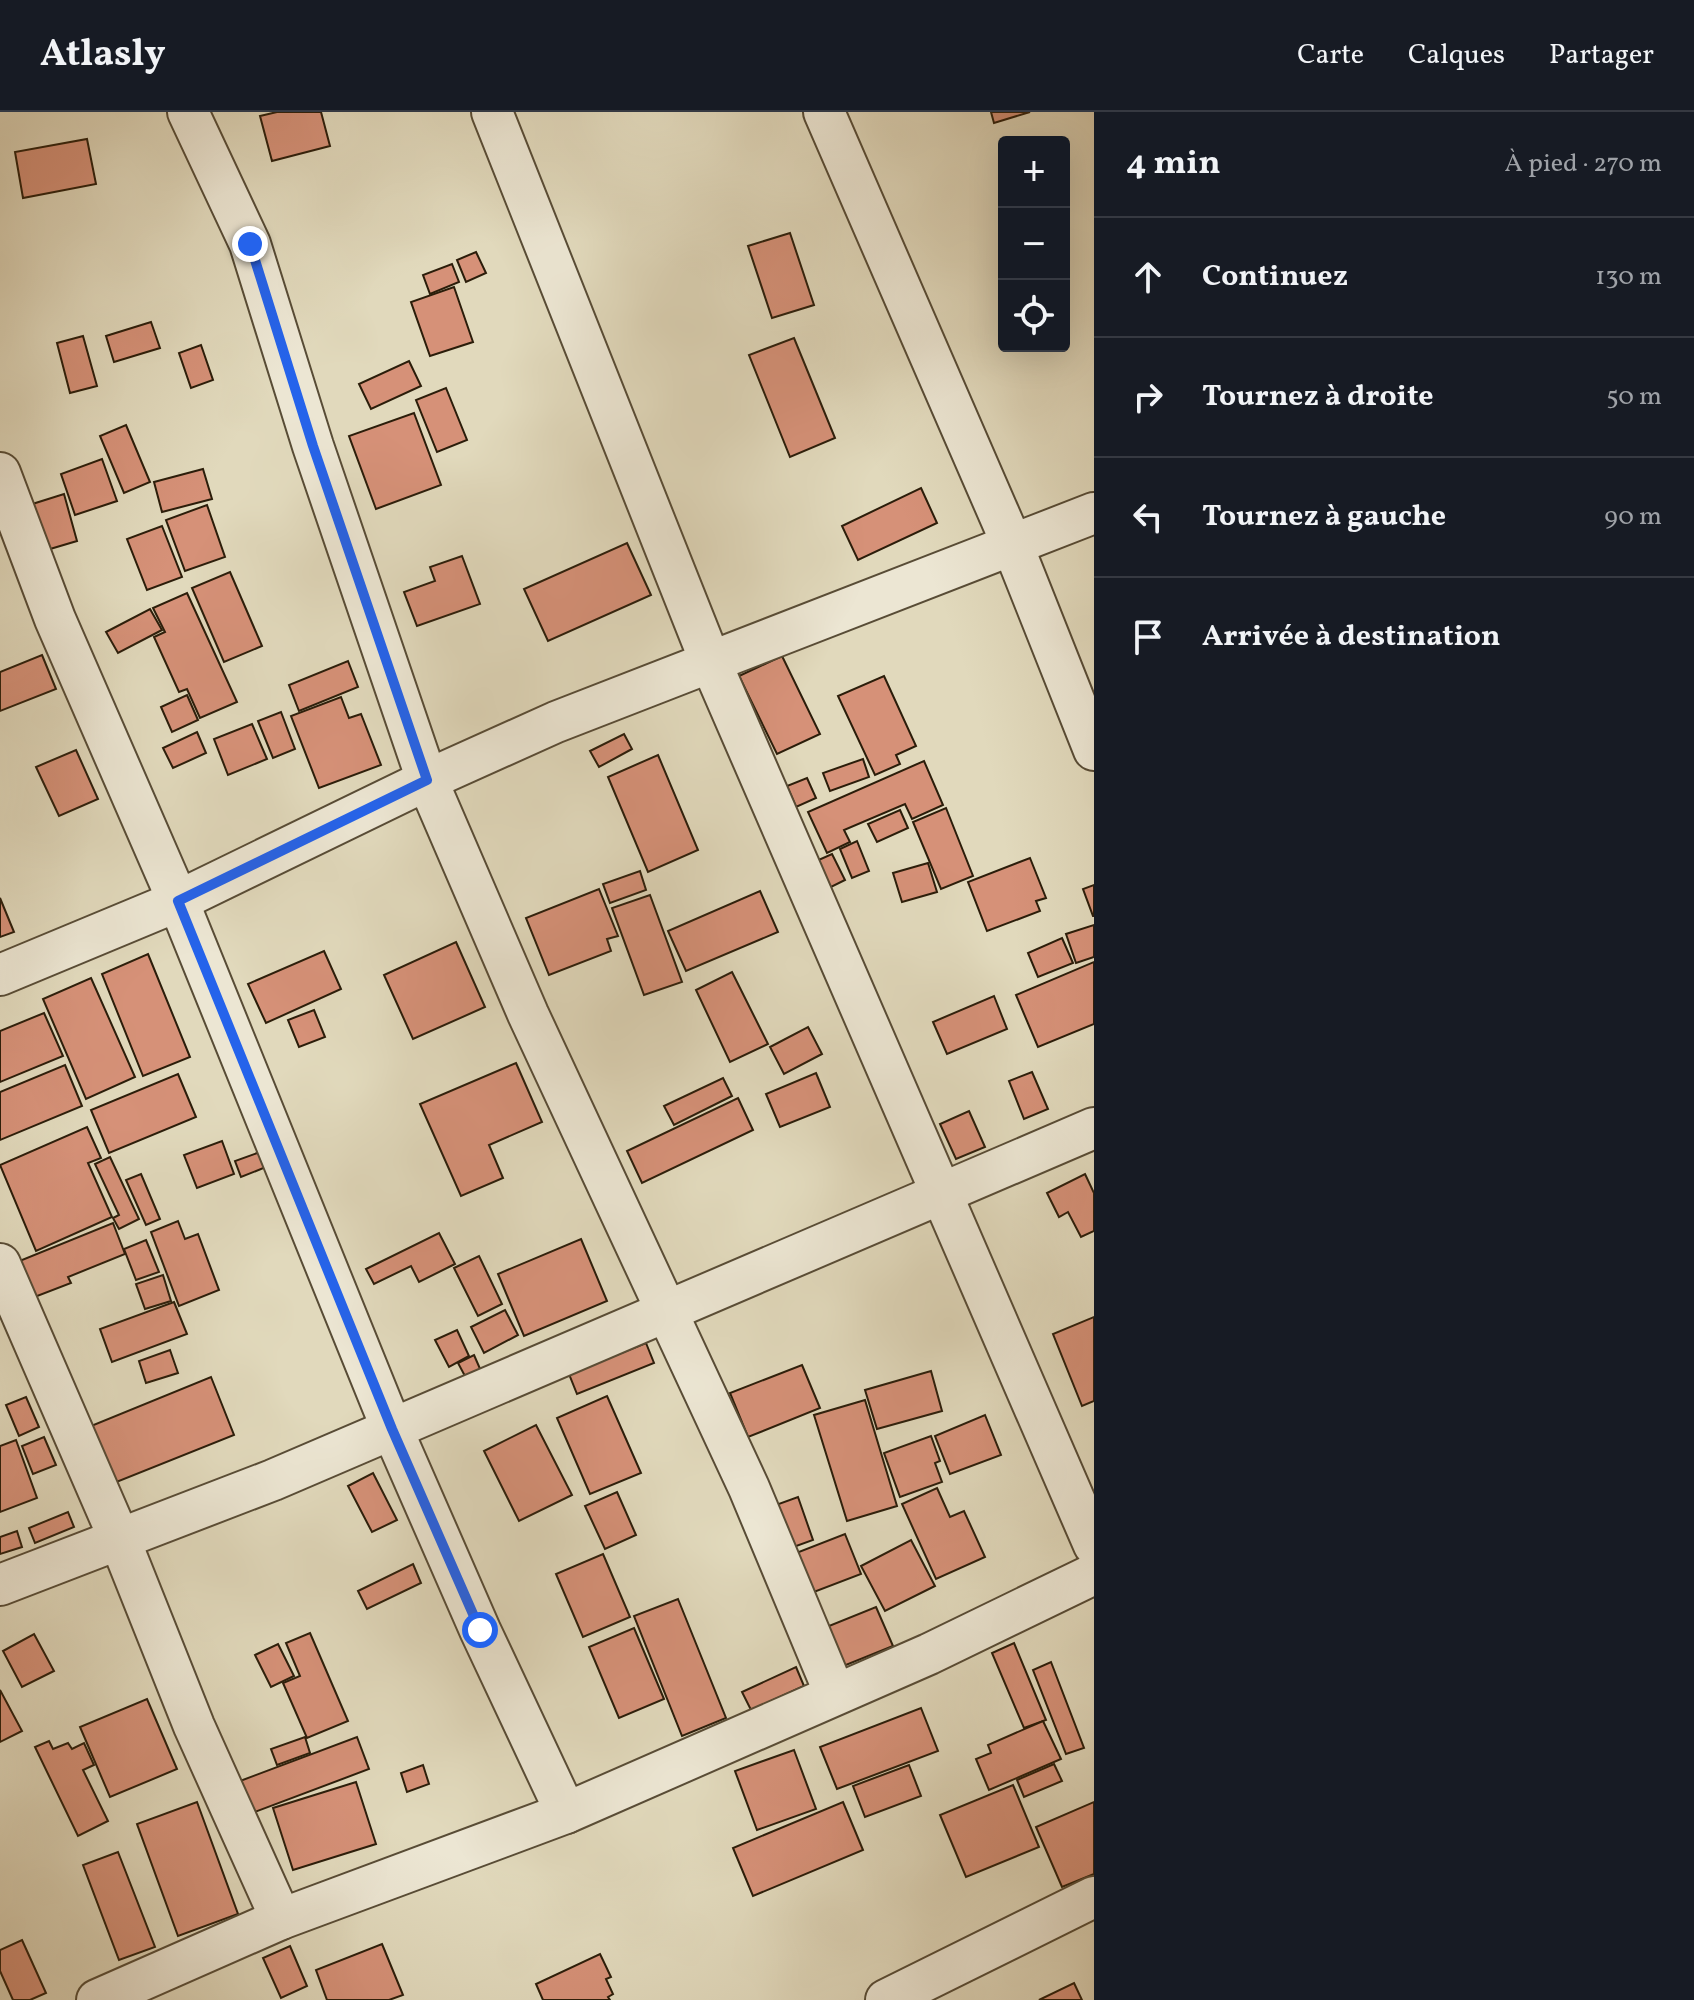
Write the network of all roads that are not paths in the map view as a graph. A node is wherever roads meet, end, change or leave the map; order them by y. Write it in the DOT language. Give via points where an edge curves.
graph roads {
  1 [pos="188,112"];
  2 [pos="492,112"];
  3 [pos="824,112"];
  4 [pos="0,473"];
  5 [pos="1094,513"];
  6 [pos="1012,544"];
  7 [pos="711,663"];
  8 [pos="1094,750"];
  9 [pos="427,780"];
  10 [pos="178,901"];
  11 [pos="0,975"];
  12 [pos="1094,1128"];
  13 [pos="941,1193"];
  14 [pos="0,1264"];
  15 [pos="668,1311"];
  16 [pos="392,1429"];
  17 [pos="119,1538"];
  18 [pos="1094,1545"];
  19 [pos="1094,1574"];
  20 [pos="0,1585"];
  21 [pos="835,1694"];
  22 [pos="566,1813"];
  23 [pos="1094,1897"];
  24 [pos="281,1919"];
  25 [pos="97,2000"];
  26 [pos="886,2000"];
  1 -- 9 [label="street" via="250,244"];
  2 -- 7 [label="street"];
  3 -- 6 [label="street"];
  4 -- 10 [label="street" via="55,619"];
  5 -- 6 [label="street"];
  6 -- 7 [label="street"];
  6 -- 8 [label="street"];
  7 -- 9 [label="street" via="556,722"];
  7 -- 13 [label="street"];
  9 -- 10 [label="street"];
  9 -- 15 [label="street" via="528,1014"];
  10 -- 11 [label="street"];
  10 -- 16 [label="street"];
  12 -- 13 [label="street"];
  13 -- 15 [label="street"];
  13 -- 18 [label="street"];
  14 -- 17 [label="street"];
  15 -- 16 [label="street"];
  15 -- 21 [label="street"];
  16 -- 17 [label="street"];
  16 -- 22 [label="street"];
  17 -- 20 [label="street"];
  17 -- 24 [label="street" via="194,1726"];
  19 -- 21 [label="street"];
  21 -- 22 [label="street"];
  22 -- 24 [label="street"];
  23 -- 26 [label="street"];
  24 -- 25 [label="street"];
}
